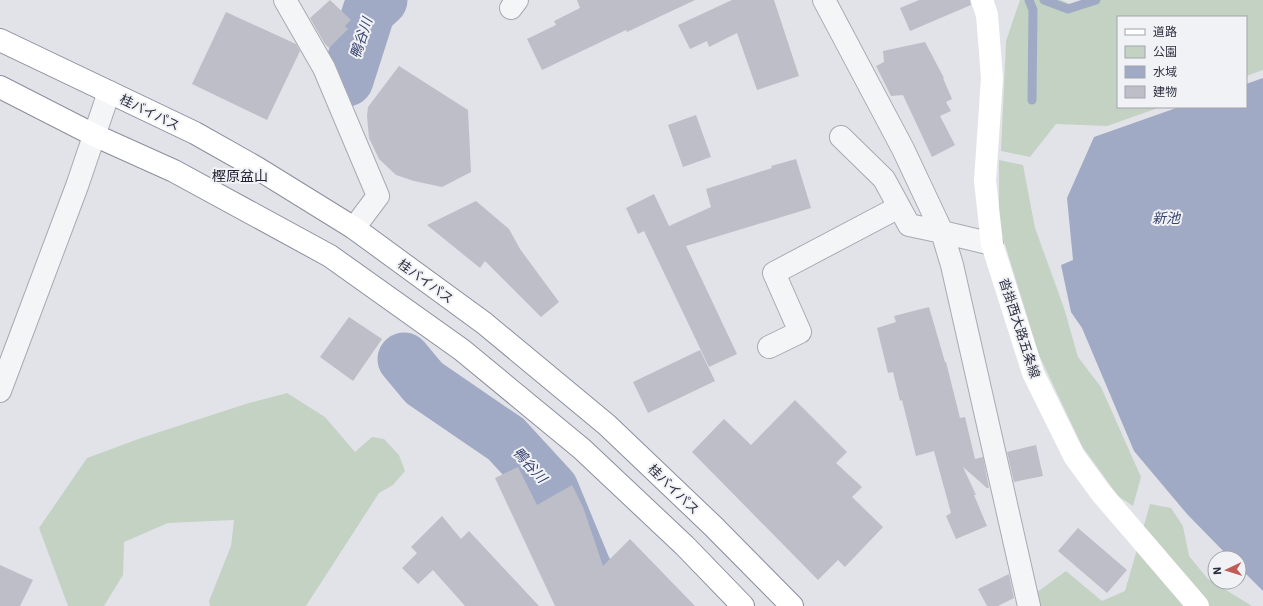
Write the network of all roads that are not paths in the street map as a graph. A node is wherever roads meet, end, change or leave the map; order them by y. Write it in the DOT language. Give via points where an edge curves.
graph roads {
  1 [pos="824,0"];
  2 [pos="982,0"];
  3 [pos="289,2"];
  4 [pos="0,40"];
  5 [pos="0,87"];
  6 [pos="109,92"];
  7 [pos="94,135"];
  8 [pos="842,137"];
  9 [pos="899,207"];
  10 [pos="354,228"];
  11 [pos="942,232"];
  12 [pos="992,244"];
  13 [pos="769,347"];
  14 [pos="0,391"];
  15 [pos="786,604"];
  16 [pos="743,606"];
  17 [pos="1029,606"];
  18 [pos="1198,606"];
  1 -- 11 [label="street" via="903,149"];
  2 -- 12 [label="main road, 沓掛西大路五条線" via="987,16 992,78 986,181"];
  3 -- 10 [label="street" via="324,68 378,196"];
  4 -- 6 [label="main road, 桂バイパス"];
  5 -- 7 [label="main road"];
  6 -- 7 [label="street"];
  6 -- 10 [label="main road, 桂バイパス" via="196,133"];
  7 -- 14 [label="street"];
  7 -- 16 [label="main road" via="174,171 330,256 462,350 582,449 685,546"];
  8 -- 9 [label="street" via="884,179"];
  9 -- 11 [label="street" via="909,225"];
  9 -- 13 [label="street" via="774,273 800,332"];
  10 -- 15 [label="main road, 桂バイパス" via="484,323 607,426 713,526"];
  11 -- 12 [label="street"];
  11 -- 17 [label="street" via="952,265"];
  12 -- 18 [label="main road, 沓掛西大路五条線" via="1033,373 1074,456"];
}
